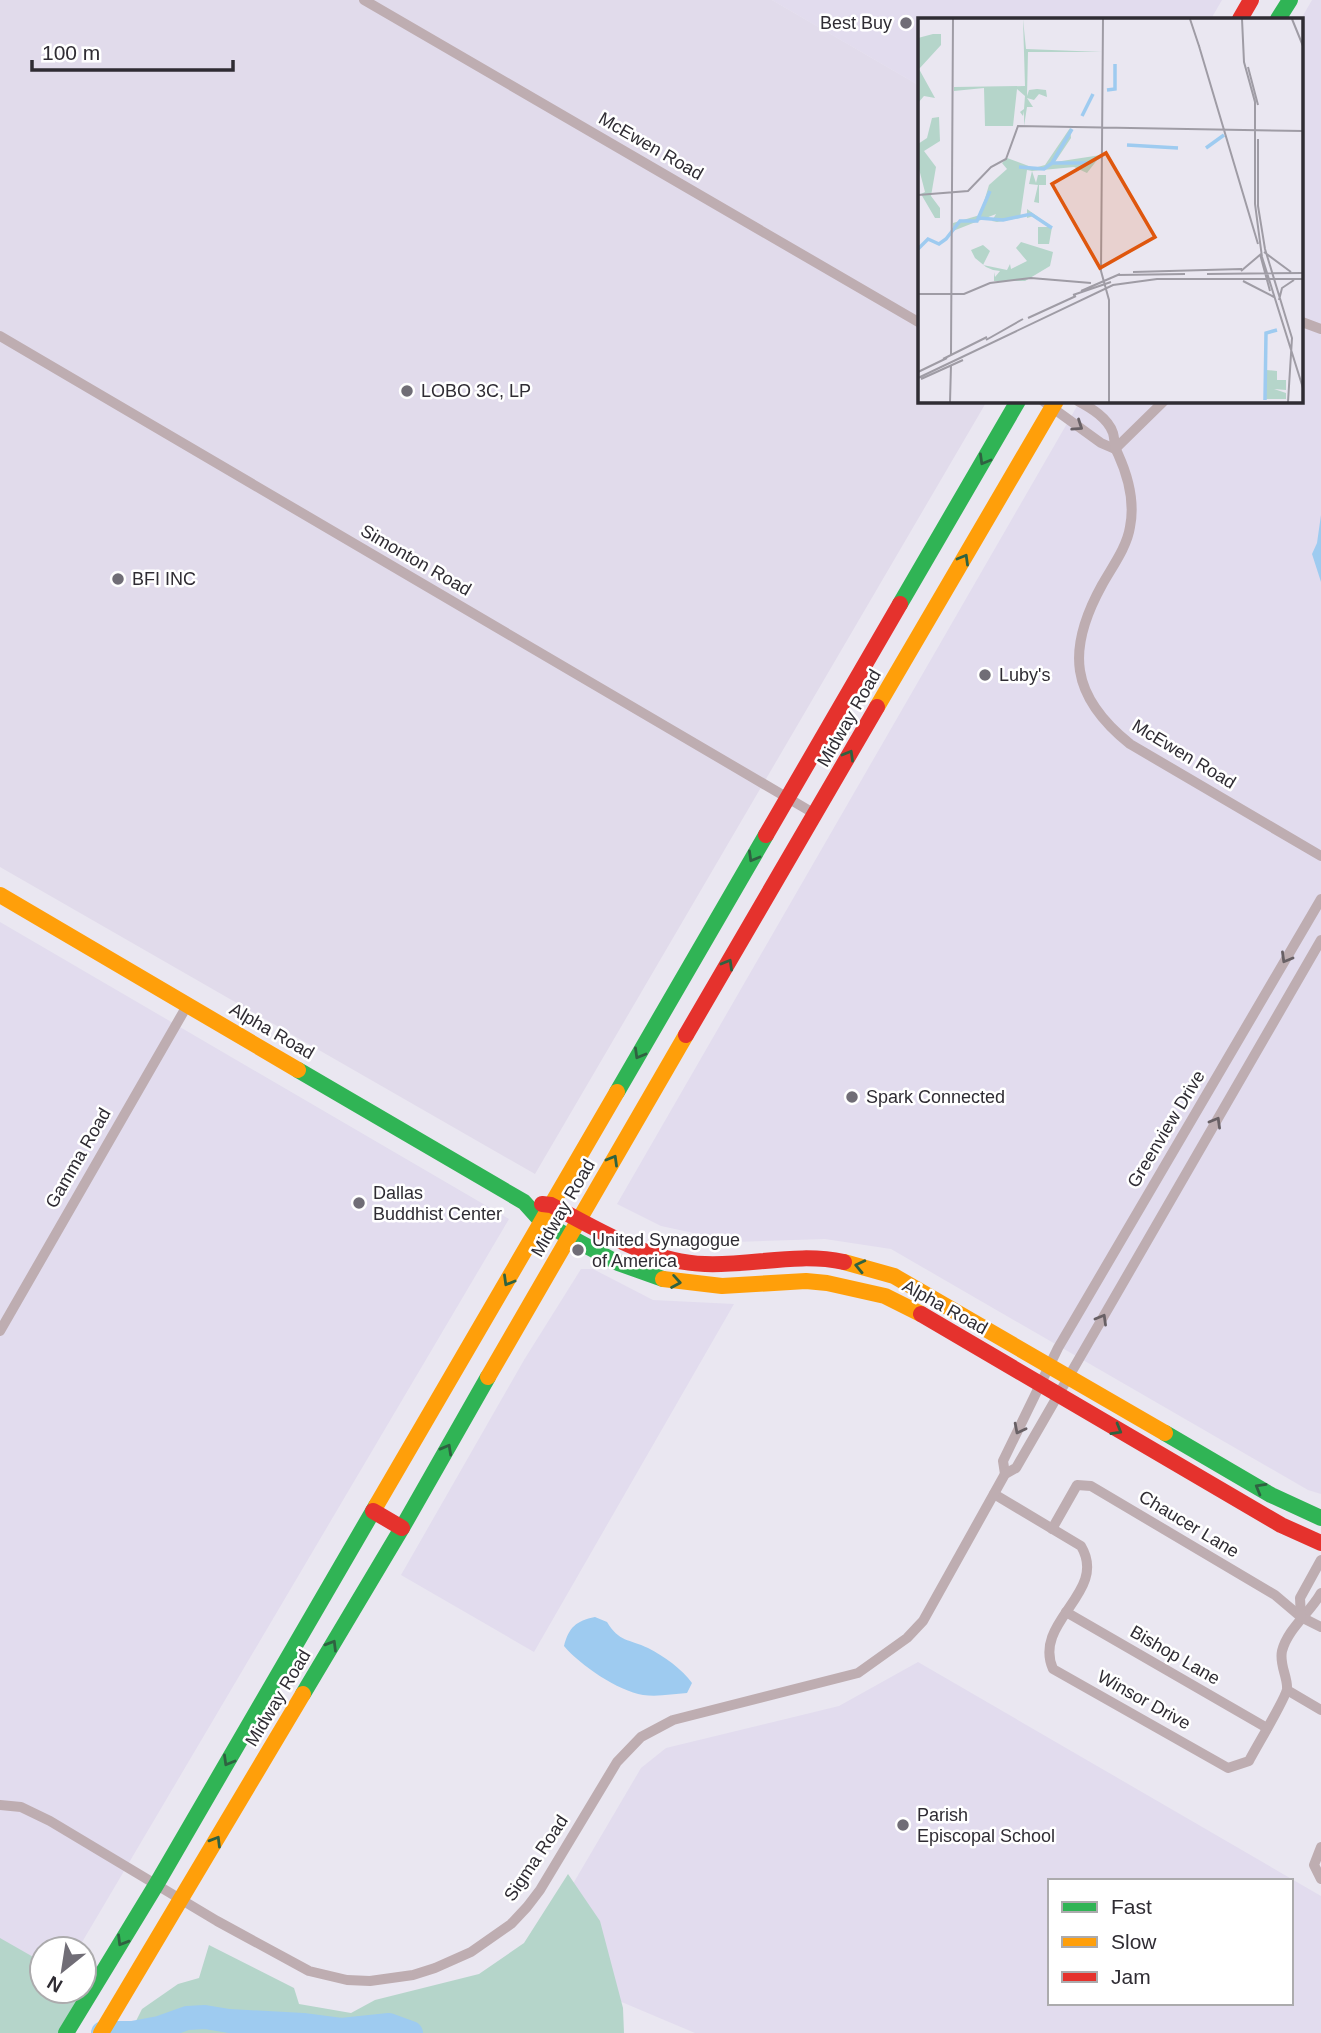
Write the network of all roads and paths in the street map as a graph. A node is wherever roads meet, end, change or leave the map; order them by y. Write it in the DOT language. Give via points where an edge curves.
graph roads {
  1 [pos="364,0"];
  2 [pos="1251,0"];
  3 [pos="1290,0"];
  4 [pos="1241,18"];
  5 [pos="1279,18"];
  6 [pos="918,322"];
  7 [pos="1304,324"];
  8 [pos="1321,329"];
  9 [pos="0,336"];
  10 [pos="1017,402"];
  11 [pos="1079,402"];
  12 [pos="1163,402"];
  13 [pos="1050,403"];
  14 [pos="1115,449"];
  15 [pos="787,798"];
  16 [pos="815,814"];
  17 [pos="1321,856"];
  18 [pos="0,895"];
  19 [pos="1321,899"];
  20 [pos="1321,940"];
  21 [pos="188,1004"];
  22 [pos="1242,1033"];
  23 [pos="1261,1044"];
  24 [pos="1184,1131"];
  25 [pos="1204,1143"];
  26 [pos="1146,1197"];
  27 [pos="524,1202"];
  28 [pos="551,1205"];
  29 [pos="1166,1208"];
  30 [pos="579,1219"];
  31 [pos="542,1222"];
  32 [pos="569,1236"];
  33 [pos="894,1276"];
  34 [pos="885,1296"];
  35 [pos="0,1331"];
  36 [pos="1045,1377"];
  37 [pos="1063,1388"];
  38 [pos="1005,1474"];
  39 [pos="994,1494"];
  40 [pos="373,1511"];
  41 [pos="1321,1518"];
  42 [pos="402,1528"];
  43 [pos="1052,1529"];
  44 [pos="1321,1543"];
  45 [pos="1321,1560"];
  46 [pos="1321,1593"];
  47 [pos="1066,1612"];
  48 [pos="1301,1617"];
  49 [pos="1321,1628"];
  50 [pos="1287,1690"];
  51 [pos="1321,1710"];
  52 [pos="1267,1728"];
  53 [pos="0,1805"];
  54 [pos="1321,1847"];
  55 [pos="1321,1879"];
  56 [pos="156,1885"];
  57 [pos="181,1899"];
  58 [pos="66,2033"];
  59 [pos="101,2033"];
  1 -- 6 [label="street, McEwen Road"];
  2 -- 4 [label="main road"];
  3 -- 5 [label="main road"];
  7 -- 8 [label="street"];
  9 -- 15 [label="street, Simonton Road"];
  10 -- 15 [label="main road, Midway Road, one-way"];
  11 -- 14 [label="street, McEwen Road" via="1104,420 1113,432"];
  12 -- 14 [label="street"];
  13 -- 14 [label="street, one-way"];
  16 -- 13 [label="main road, Midway Road, one-way"];
  14 -- 17 [label="street, McEwen Road" via="1126,472 1131,526 1081,631 1078,654 1092,706 1130,744"];
  15 -- 16 [label="street, Simonton Road"];
  15 -- 28 [label="main road, Midway Road, one-way"];
  30 -- 16 [label="main road, Midway Road, one-way"];
  18 -- 21 [label="main road, Alpha Road"];
  19 -- 22 [label="street, Greenview Drive, one-way"];
  20 -- 23 [label="street"];
  21 -- 27 [label="main road, Alpha Road"];
  21 -- 35 [label="street, Gamma Road"];
  22 -- 23 [label="street"];
  22 -- 24 [label="street, Greenview Drive"];
  25 -- 23 [label="street, one-way"];
  24 -- 25 [label="street"];
  24 -- 26 [label="street, Greenview Drive"];
  25 -- 29 [label="street"];
  26 -- 29 [label="street"];
  26 -- 36 [label="street, Greenview Drive"];
  27 -- 28 [label="main road, Alpha Road"];
  27 -- 31 [label="main road, Alpha Road"];
  28 -- 30 [label="main road, Alpha Road"];
  28 -- 31 [label="main road, Midway Road"];
  37 -- 29 [label="street, one-way"];
  30 -- 32 [label="main road, Midway Road"];
  33 -- 30 [label="main road, Alpha Road, one-way" via="814,1258 735,1264 668,1260 629,1246"];
  31 -- 32 [label="main road, Alpha Road"];
  31 -- 40 [label="main road, Midway Road, one-way"];
  32 -- 34 [label="main road, Alpha Road, one-way" via="618,1263 665,1280 722,1286 806,1281"];
  42 -- 32 [label="main road, Midway Road, one-way"];
  33 -- 34 [label="main road"];
  33 -- 36 [label="main road, Alpha Road"];
  34 -- 36 [label="main road, Alpha Road"];
  36 -- 37 [label="main road, Alpha Road"];
  36 -- 38 [label="street, Sigma Road, one-way" via="1003,1461"];
  37 -- 38 [label="street, Sigma Road" via="1016,1468"];
  41 -- 37 [label="main road, Alpha Road, one-way"];
  37 -- 44 [label="main road, Alpha Road, one-way" via="1281,1525"];
  38 -- 39 [label="street, Sigma Road"];
  39 -- 43 [label="street"];
  39 -- 57 [label="street, Sigma Road" via="934,1604 907,1637 858,1673 673,1720 641,1737 617,1762 527,1908 491,1939 454,1961 413,1975 347,1980 309,1971"];
  40 -- 42 [label="main road"];
  40 -- 56 [label="main road, Midway Road, one-way"];
  57 -- 42 [label="main road, Midway Road, one-way"];
  43 -- 47 [label="street" via="1081,1546 1089,1559 1086,1579"];
  43 -- 48 [label="street, Chaucer Lane" via="1077,1485 1091,1486 1275,1595"];
  45 -- 48 [label="street" via="1300,1598"];
  46 -- 48 [label="street" via="1314,1607"];
  47 -- 52 [label="street, Bishop Lane"];
  47 -- 52 [label="street, Winsor Drive" via="1048,1644 1053,1669 1228,1768 1249,1761"];
  48 -- 49 [label="street, Chaucer Lane"];
  48 -- 50 [label="street" via="1282,1650"];
  50 -- 51 [label="street"];
  50 -- 52 [label="street"];
  53 -- 56 [label="street, Sigma Road" via="21,1808 50,1821"];
  54 -- 55 [label="street" via="1314,1865"];
  56 -- 57 [label="street, Sigma Road"];
  56 -- 58 [label="main road, Midway Road, one-way"];
  57 -- 59 [label="main road, Midway Road"];
}
